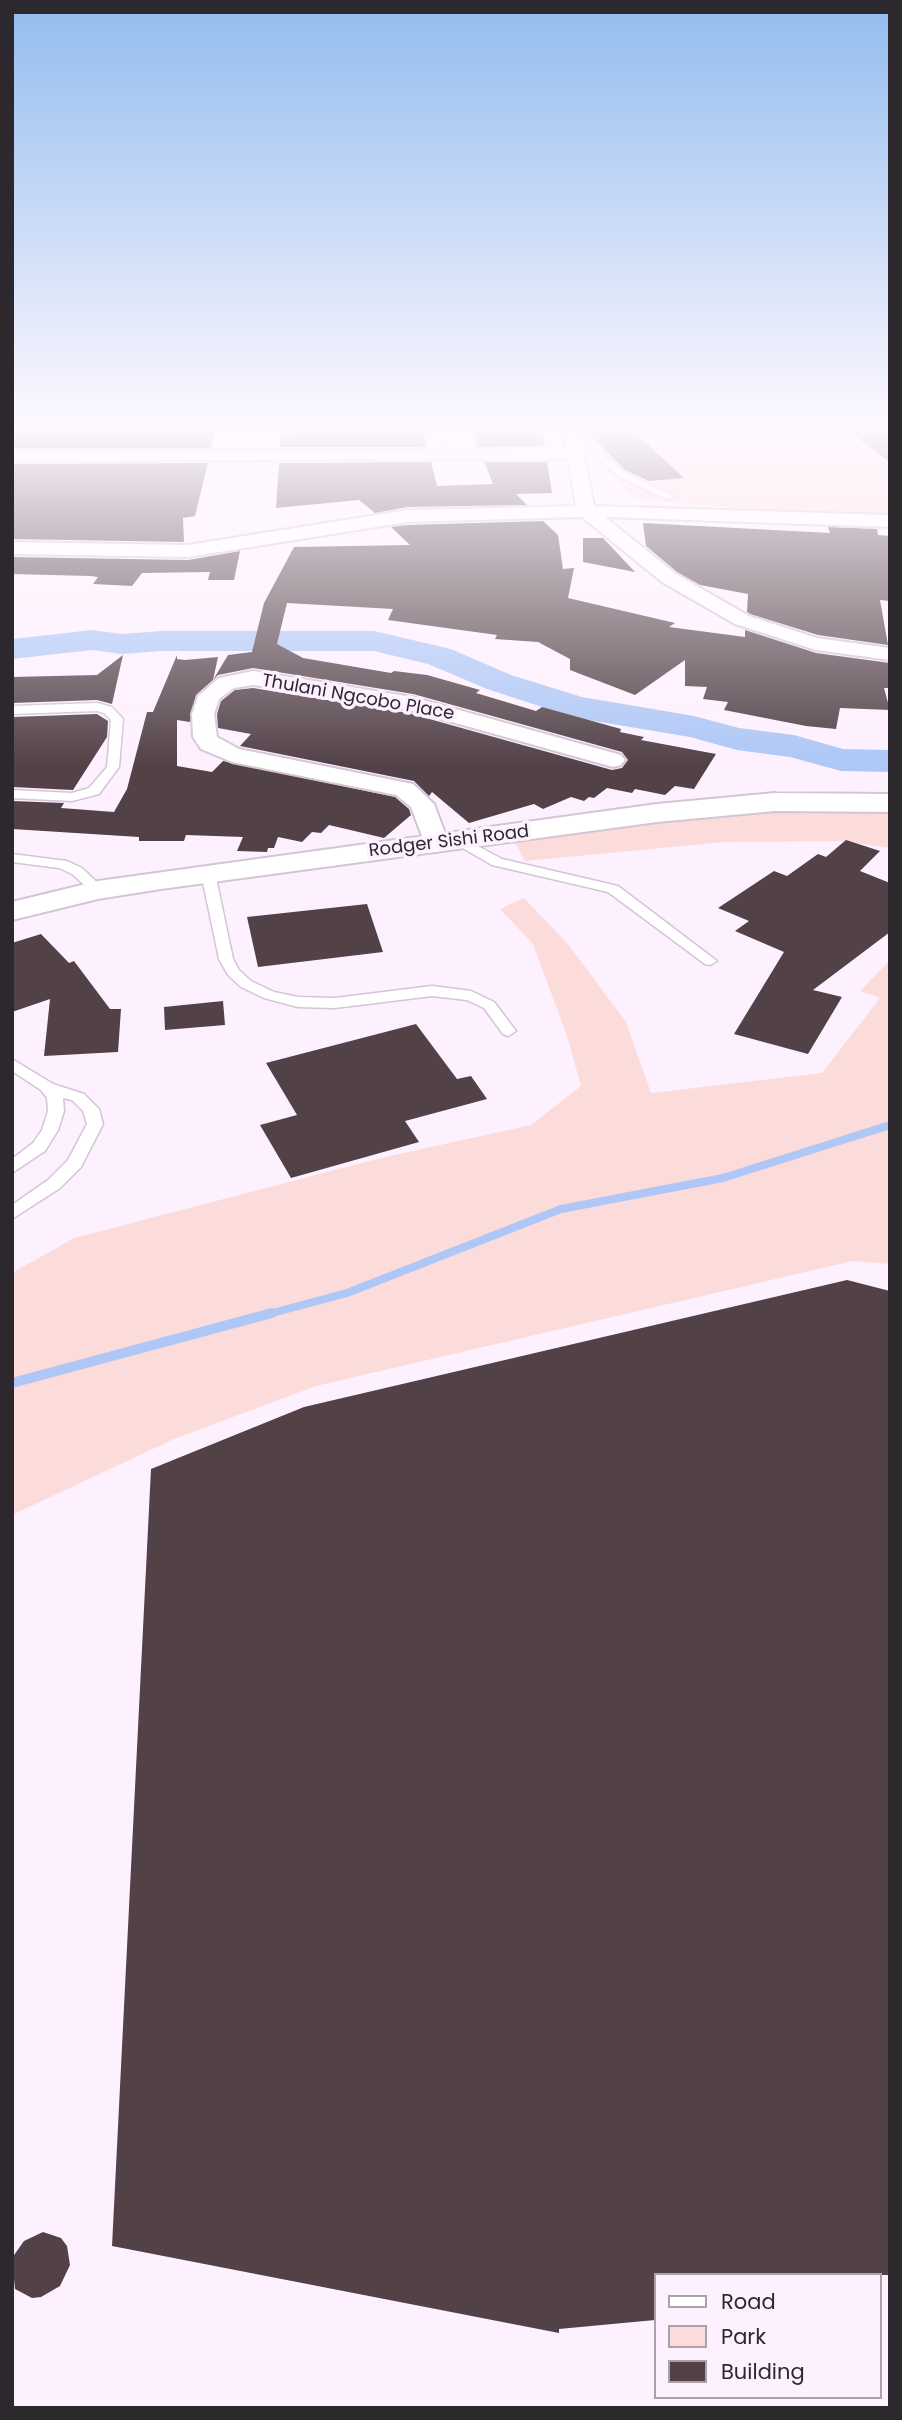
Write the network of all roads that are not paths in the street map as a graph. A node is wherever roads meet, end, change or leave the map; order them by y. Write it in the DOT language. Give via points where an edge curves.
graph roads {
  1 [pos="265,539"];
  2 [pos="621,539"];
  3 [pos="12,548"];
  4 [pos="890,654"];
  5 [pos="13,710"];
  6 [pos="613,760"];
  7 [pos="12,794"];
  8 [pos="890,803"];
  9 [pos="448,843"];
  10 [pos="12,858"];
  11 [pos="208,873"];
  12 [pos="98,890"];
  13 [pos="12,911"];
  14 [pos="710,961"];
  15 [pos="508,1031"];
  16 [pos="17,1071"];
  17 [pos="47,1087"];
  18 [pos="12,1168"];
  19 [pos="12,1213"];
  1 -- 3 [label="street" via="188,551"];
  2 -- 4 [label="street" via="669,578 742,620 816,644"];
  5 -- 7 [label="lane" via="97,707 117,719 113,767 94,791 72,797"];
  6 -- 9 [label="street, Thulani Ngcobo Place" via="412,704 321,687 253,678 227,683 208,696 203,714 209,744 232,755 404,789 422,804"];
  8 -- 9 [label="street, Rodger Sishi Road" via="798,801 715,806"];
  9 -- 11 [label="street, Rodger Sishi Road"];
  9 -- 14 [label="lane" via="497,862 613,889"];
  10 -- 12 [label="lane" via="62,864"];
  11 -- 12 [label="street, Rodger Sishi Road"];
  11 -- 15 [label="lane" via="226,959 246,984 298,1002 335,1003 432,992 471,996 489,1005"];
  12 -- 13 [label="street, Rodger Sishi Road"];
  16 -- 17 [label="lane"];
  17 -- 18 [label="lane" via="55,1097 56,1111 50,1130 39,1147"];
  17 -- 19 [label="lane" via="78,1097 91,1109 94,1124 75,1163"];
}
